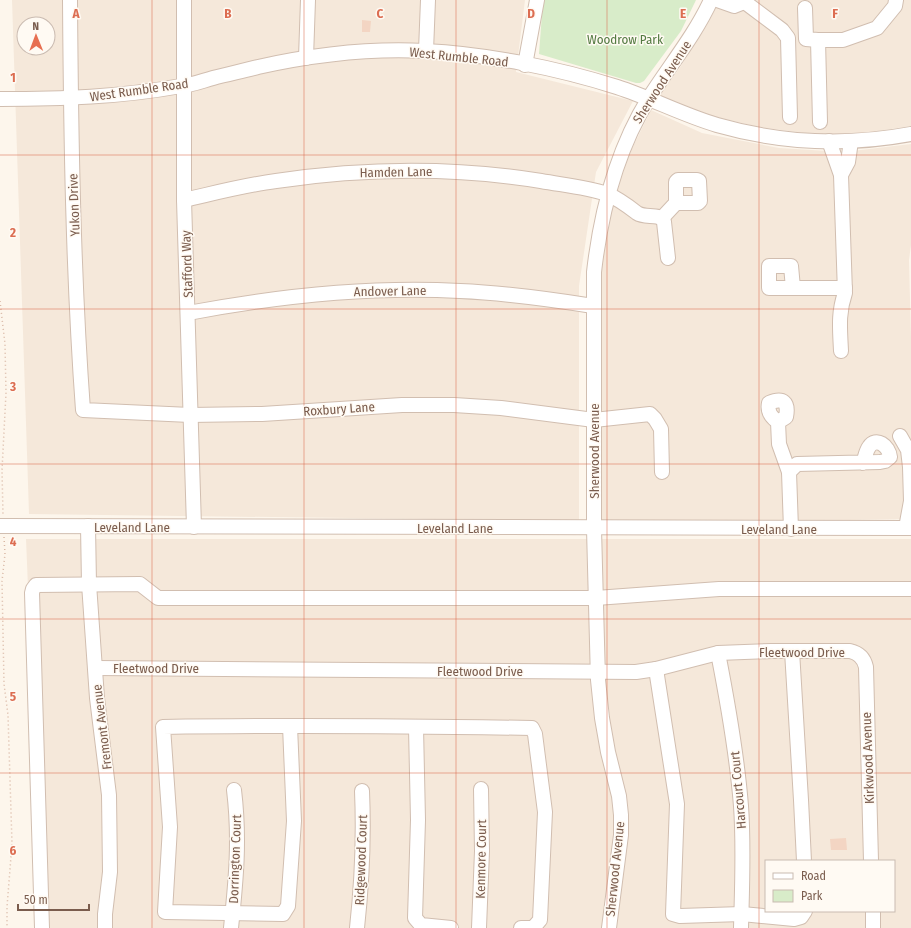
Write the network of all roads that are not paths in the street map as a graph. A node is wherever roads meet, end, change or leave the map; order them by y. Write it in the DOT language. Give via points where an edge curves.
graph roads {
  1 [pos="70,0"];
  2 [pos="184,0"];
  3 [pos="308,0"];
  4 [pos="428,0"];
  5 [pos="537,0"];
  6 [pos="711,0"];
  7 [pos="717,0"];
  8 [pos="896,0"];
  9 [pos="743,1"];
  10 [pos="805,8"];
  11 [pos="788,38"];
  12 [pos="812,40"];
  13 [pos="426,51"];
  14 [pos="306,58"];
  15 [pos="526,65"];
  16 [pos="184,86"];
  17 [pos="71,98"];
  18 [pos="649,98"];
  19 [pos="0,99"];
  20 [pos="790,117"];
  21 [pos="820,122"];
  22 [pos="911,134"];
  23 [pos="829,141"];
  24 [pos="851,141"];
  25 [pos="841,175"];
  26 [pos="608,194"];
  27 [pos="184,200"];
  28 [pos="676,203"];
  29 [pos="662,218"];
  30 [pos="668,258"];
  31 [pos="793,288"];
  32 [pos="845,288"];
  33 [pos="593,306"];
  34 [pos="188,314"];
  35 [pos="841,351"];
  36 [pos="83,410"];
  37 [pos="190,415"];
  38 [pos="594,420"];
  39 [pos="778,422"];
  40 [pos="900,436"];
  41 [pos="863,463"];
  42 [pos="662,472"];
  43 [pos="788,472"];
  44 [pos="2,526"];
  45 [pos="88,526"];
  46 [pos="194,527"];
  47 [pos="594,528"];
  48 [pos="909,528"];
  49 [pos="791,529"];
  50 [pos="89,584"];
  51 [pos="911,589"];
  52 [pos="596,598"];
  53 [pos="792,651"];
  54 [pos="718,653"];
  55 [pos="861,656"];
  56 [pos="96,668"];
  57 [pos="656,669"];
  58 [pos="598,672"];
  59 [pos="290,726"];
  60 [pos="416,727"];
  61 [pos="481,789"];
  62 [pos="234,790"];
  63 [pos="362,791"];
  64 [pos="804,860"];
  65 [pos="871,860"];
  66 [pos="804,912"];
  67 [pos="873,912"];
  68 [pos="742,914"];
  69 [pos="232,921"];
  70 [pos="42,928"];
  71 [pos="105,928"];
  72 [pos="357,928"];
  73 [pos="451,928"];
  74 [pos="480,928"];
  75 [pos="521,928"];
  76 [pos="609,928"];
  77 [pos="741,928"];
  78 [pos="873,928"];
  1 -- 17 [label="street, Yukon Drive"];
  2 -- 16 [label="street, Stafford Way"];
  3 -- 14 [label="street"];
  4 -- 13 [label="street"];
  5 -- 15 [label="street"];
  6 -- 18 [label="street, Sherwood Avenue" via="692,36"];
  7 -- 9 [label="street" via="734,6"];
  8 -- 12 [label="street" via="895,6 877,28 843,40"];
  9 -- 11 [label="street" via="782,30"];
  10 -- 12 [label="street"];
  11 -- 12 [label="street"];
  11 -- 20 [label="street"];
  12 -- 21 [label="street"];
  13 -- 14 [label="street, West Rumble Road" via="356,52"];
  13 -- 15 [label="street, West Rumble Road"];
  14 -- 16 [label="street, West Rumble Road"];
  15 -- 18 [label="street, West Rumble Road" via="587,79"];
  16 -- 17 [label="street, West Rumble Road"];
  16 -- 27 [label="street, Stafford Way"];
  17 -- 19 [label="street, West Rumble Road"];
  17 -- 36 [label="street, Yukon Drive" via="77,334"];
  18 -- 23 [label="street, West Rumble Road" via="682,112 745,132 788,139"];
  18 -- 26 [label="street, Sherwood Avenue" via="627,140"];
  22 -- 24 [label="street, West Rumble Road"];
  23 -- 24 [label="street, West Rumble Road"];
  23 -- 25 [label="street"];
  24 -- 25 [label="street" via="848,162"];
  25 -- 32 [label="street"];
  26 -- 27 [label="street, Hamden Lane" via="488,174 400,170 326,174 275,181"];
  26 -- 29 [label="street" via="639,214"];
  26 -- 33 [label="street, Sherwood Avenue" via="598,238"];
  27 -- 34 [label="street, Stafford Way"];
  28 -- 29 [label="street"];
  29 -- 30 [label="street"];
  31 -- 32 [label="street"];
  32 -- 35 [label="street" via="840,310"];
  33 -- 34 [label="street, Andover Lane" via="546,298 459,290 366,290 263,300"];
  33 -- 38 [label="street, Sherwood Avenue"];
  34 -- 37 [label="street, Stafford Way"];
  36 -- 37 [label="street, Roxbury Lane"];
  37 -- 38 [label="street, Roxbury Lane" via="447,405 501,408"];
  37 -- 46 [label="street, Stafford Way"];
  38 -- 42 [label="street, Roxbury Lane" via="650,414 661,429"];
  38 -- 47 [label="street, Sherwood Avenue"];
  39 -- 43 [label="street" via="779,444"];
  40 -- 48 [label="street" via="908,450 910,467"];
  41 -- 43 [label="street" via="797,464"];
  43 -- 49 [label="street"];
  44 -- 45 [label="street, Leveland Lane"];
  45 -- 46 [label="street, Leveland Lane"];
  45 -- 50 [label="street, Fremont Avenue"];
  46 -- 47 [label="street, Leveland Lane"];
  47 -- 49 [label="street, Leveland Lane"];
  47 -- 52 [label="street, Sherwood Avenue"];
  48 -- 49 [label="street, Leveland Lane"];
  50 -- 52 [label="street" via="140,584 158,598"];
  50 -- 56 [label="street, Fremont Avenue"];
  50 -- 70 [label="street" via="36,585 32,593"];
  51 -- 52 [label="street" via="719,589"];
  52 -- 58 [label="street, Sherwood Avenue"];
  53 -- 54 [label="street, Fleetwood Drive"];
  53 -- 55 [label="street, Fleetwood Drive" via="850,651"];
  53 -- 64 [label="street"];
  54 -- 57 [label="street, Fleetwood Drive"];
  54 -- 68 [label="street, Harcourt Court" via="732,728 741,808"];
  55 -- 65 [label="street, Kirkwood Avenue" via="866,667"];
  56 -- 58 [label="street, Fleetwood Drive"];
  56 -- 71 [label="street, Fremont Avenue" via="97,698 109,795 110,872"];
  57 -- 58 [label="street, Fleetwood Drive"];
  57 -- 68 [label="street" via="677,804 673,914"];
  58 -- 76 [label="street, Sherwood Avenue" via="602,718 621,815 621,835"];
  59 -- 60 [label="street"];
  59 -- 69 [label="street" via="294,821 288,906 282,914"];
  59 -- 69 [label="street" via="163,727 170,827 165,912"];
  60 -- 73 [label="street" via="418,820 415,918 421,925"];
  60 -- 75 [label="street" via="532,728 535,734 545,812 540,920 533,928"];
  61 -- 74 [label="street, Kenmore Court"];
  62 -- 69 [label="street, Dorrington Court" via="238,840"];
  63 -- 72 [label="street, Ridgewood Court" via="362,886"];
  66 -- 68 [label="street" via="801,917 794,919"];
  67 -- 78 [label="street"];
  68 -- 77 [label="street, Harcourt Court"];
}
